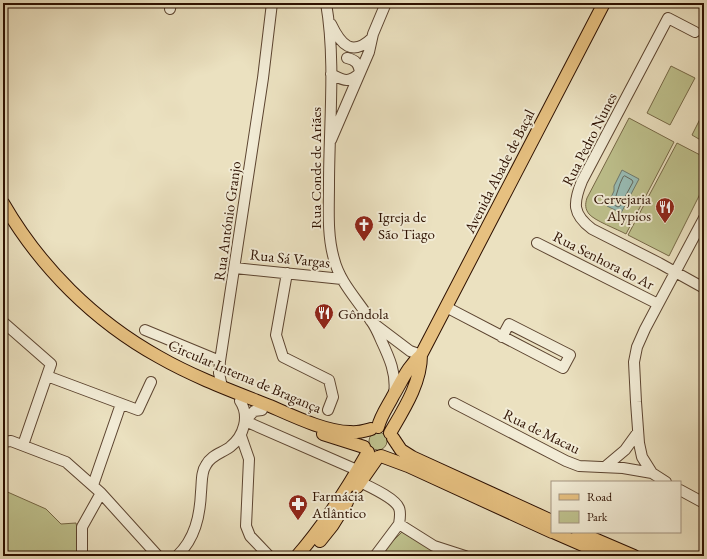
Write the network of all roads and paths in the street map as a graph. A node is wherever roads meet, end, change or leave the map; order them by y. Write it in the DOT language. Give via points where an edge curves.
graph roads {
  1 [pos="272,3"];
  2 [pos="326,3"];
  3 [pos="378,3"];
  4 [pos="386,3"];
  5 [pos="604,3"];
  6 [pos="382,13"];
  7 [pos="329,20"];
  8 [pos="695,32"];
  9 [pos="372,38"];
  10 [pos="363,46"];
  11 [pos="347,58"];
  12 [pos="331,69"];
  13 [pos="360,73"];
  14 [pos="329,144"];
  15 [pos="3,203"];
  16 [pos="3,214"];
  17 [pos="704,218"];
  18 [pos="537,243"];
  19 [pos="235,268"];
  20 [pos="675,272"];
  21 [pos="287,273"];
  22 [pos="342,279"];
  23 [pos="704,288"];
  24 [pos="658,304"];
  25 [pos="446,307"];
  26 [pos="372,321"];
  27 [pos="3,322"];
  28 [pos="145,330"];
  29 [pos="502,337"];
  30 [pos="422,355"];
  31 [pos="220,361"];
  32 [pos="47,376"];
  33 [pos="203,379"];
  34 [pos="151,382"];
  35 [pos="222,387"];
  36 [pos="394,394"];
  37 [pos="240,401"];
  38 [pos="454,403"];
  39 [pos="121,404"];
  40 [pos="262,410"];
  41 [pos="328,410"];
  42 [pos="245,421"];
  43 [pos="374,428"];
  44 [pos="638,432"];
  45 [pos="392,435"];
  46 [pos="241,436"];
  47 [pos="3,442"];
  48 [pos="23,445"];
  49 [pos="373,453"];
  50 [pos="606,466"];
  51 [pos="652,473"];
  52 [pos="358,476"];
  53 [pos="664,481"];
  54 [pos="93,485"];
  55 [pos="681,491"];
  56 [pos="102,493"];
  57 [pos="704,503"];
  58 [pos="551,521"];
  59 [pos="399,524"];
  60 [pos="551,532"];
  61 [pos="554,533"];
  62 [pos="580,533"];
  63 [pos="446,553"];
  64 [pos="82,556"];
  65 [pos="158,556"];
  66 [pos="177,556"];
  67 [pos="269,556"];
  68 [pos="297,556"];
  69 [pos="307,556"];
  70 [pos="375,556"];
  71 [pos="465,556"];
  72 [pos="608,556"];
  73 [pos="634,556"];
  1 -- 19 [label="street, Rua António Granjo"];
  2 -- 7 [label="street, Rua Conde de Ariães"];
  3 -- 6 [label="street"];
  4 -- 6 [label="street"];
  5 -- 25 [label="main road, Avenida Abade de Baçal"];
  6 -- 9 [label="street"];
  7 -- 10 [label="street" via="343,44 353,48"];
  7 -- 12 [label="street, Rua Conde de Ariães"];
  8 -- 20 [label="street, Rua Pedro Nunes" via="668,18 582,181 575,203 577,213 592,229"];
  9 -- 10 [label="street"];
  9 -- 13 [label="street"];
  10 -- 11 [label="street"];
  11 -- 12 [label="street"];
  11 -- 13 [label="street" via="357,63"];
  12 -- 13 [label="street" via="346,80 351,80"];
  12 -- 14 [label="street, Rua Conde de Ariães"];
  13 -- 14 [label="street"];
  14 -- 22 [label="street, Rua Conde de Ariães" via="330,238 334,261"];
  15 -- 33 [label="main road, Circular Interna de Bragança" via="33,248 80,300 142,348"];
  16 -- 37 [label="main road, Circular Interna de Bragança" via="44,271 80,308 103,327 184,378"];
  17 -- 20 [label="street"];
  18 -- 24 [label="street, Rua Senhora do Ar"];
  19 -- 21 [label="street, Rua Sá Vargas"];
  19 -- 31 [label="street, Rua António Granjo"];
  20 -- 23 [label="street, Rua Pedro Nunes"];
  20 -- 24 [label="street"];
  21 -- 22 [label="street, Rua Sá Vargas"];
  21 -- 41 [label="street" via="276,335 283,357 329,380 333,397"];
  22 -- 26 [label="street, Rua Conde de Ariães"];
  24 -- 44 [label="street" via="637,347 634,362"];
  25 -- 29 [label="street"];
  25 -- 30 [label="main road, Avenida Abade de Baçal"];
  26 -- 30 [label="street, Rua Conde de Ariães" via="410,351"];
  26 -- 36 [label="street, Rua Conde de Ariães" via="391,364"];
  27 -- 32 [label="street" via="51,364"];
  28 -- 31 [label="street"];
  29 -- 29 [label="street" via="563,368 570,355 509,324"];
  30 -- 36 [label="main road, Avenida Abade de Baçal" via="408,368"];
  30 -- 45 [label="main road, Avenida Abade de Baçal" via="416,383"];
  31 -- 33 [label="street" via="214,371"];
  31 -- 35 [label="street, Rua António Granjo"];
  32 -- 39 [label="street"];
  32 -- 48 [label="street"];
  33 -- 35 [label="main road, Circular Interna de Bragança"];
  34 -- 39 [label="street" via="138,410"];
  35 -- 43 [label="main road, Circular Interna de Bragança" via="332,430 357,432"];
  36 -- 43 [label="main road, Avenida Abade de Baçal"];
  37 -- 40 [label="main road, Circular Interna de Bragança"];
  37 -- 42 [label="street" via="244,408"];
  38 -- 50 [label="street, Rua de Macau" via="566,461 579,466"];
  39 -- 54 [label="street"];
  40 -- 42 [label="street" via="254,411"];
  40 -- 49 [label="main road, Circular Interna de Bragança"];
  42 -- 46 [label="street"];
  42 -- 52 [label="street"];
  43 -- 45 [label="main road" via="385,428"];
  43 -- 49 [label="main road, Avenida Abade de Baçal" via="364,436"];
  44 -- 50 [label="street" via="625,450"];
  44 -- 51 [label="street" via="642,456"];
  45 -- 49 [label="main road, Avenida Abade de Baçal" via="393,442 388,453"];
  45 -- 58 [label="main road" via="400,450 412,457"];
  46 -- 66 [label="street" via="206,465 192,538"];
  46 -- 67 [label="street" via="249,459 246,526 250,536"];
  47 -- 48 [label="street" via="12,441"];
  48 -- 54 [label="street" via="66,462"];
  49 -- 52 [label="main road, Avenida Abade de Baçal"];
  49 -- 60 [label="main road, Circular Interna de Bragança" via="408,466"];
  50 -- 51 [label="street, Rua de Macau"];
  51 -- 53 [label="street, Rua de Macau"];
  52 -- 59 [label="street" via="394,501 399,507"];
  52 -- 68 [label="main road, Avenida Abade de Baçal"];
  52 -- 69 [label="main road, Avenida Abade de Baçal" via="332,526"];
  54 -- 56 [label="street"];
  55 -- 57 [label="street"];
  56 -- 64 [label="street" via="82,527"];
  56 -- 65 [label="street"];
  59 -- 63 [label="street"];
  59 -- 70 [label="street"];
  61 -- 72 [label="main road, Circular Interna de Bragança"];
  62 -- 73 [label="main road"];
  63 -- 71 [label="street"];
}
